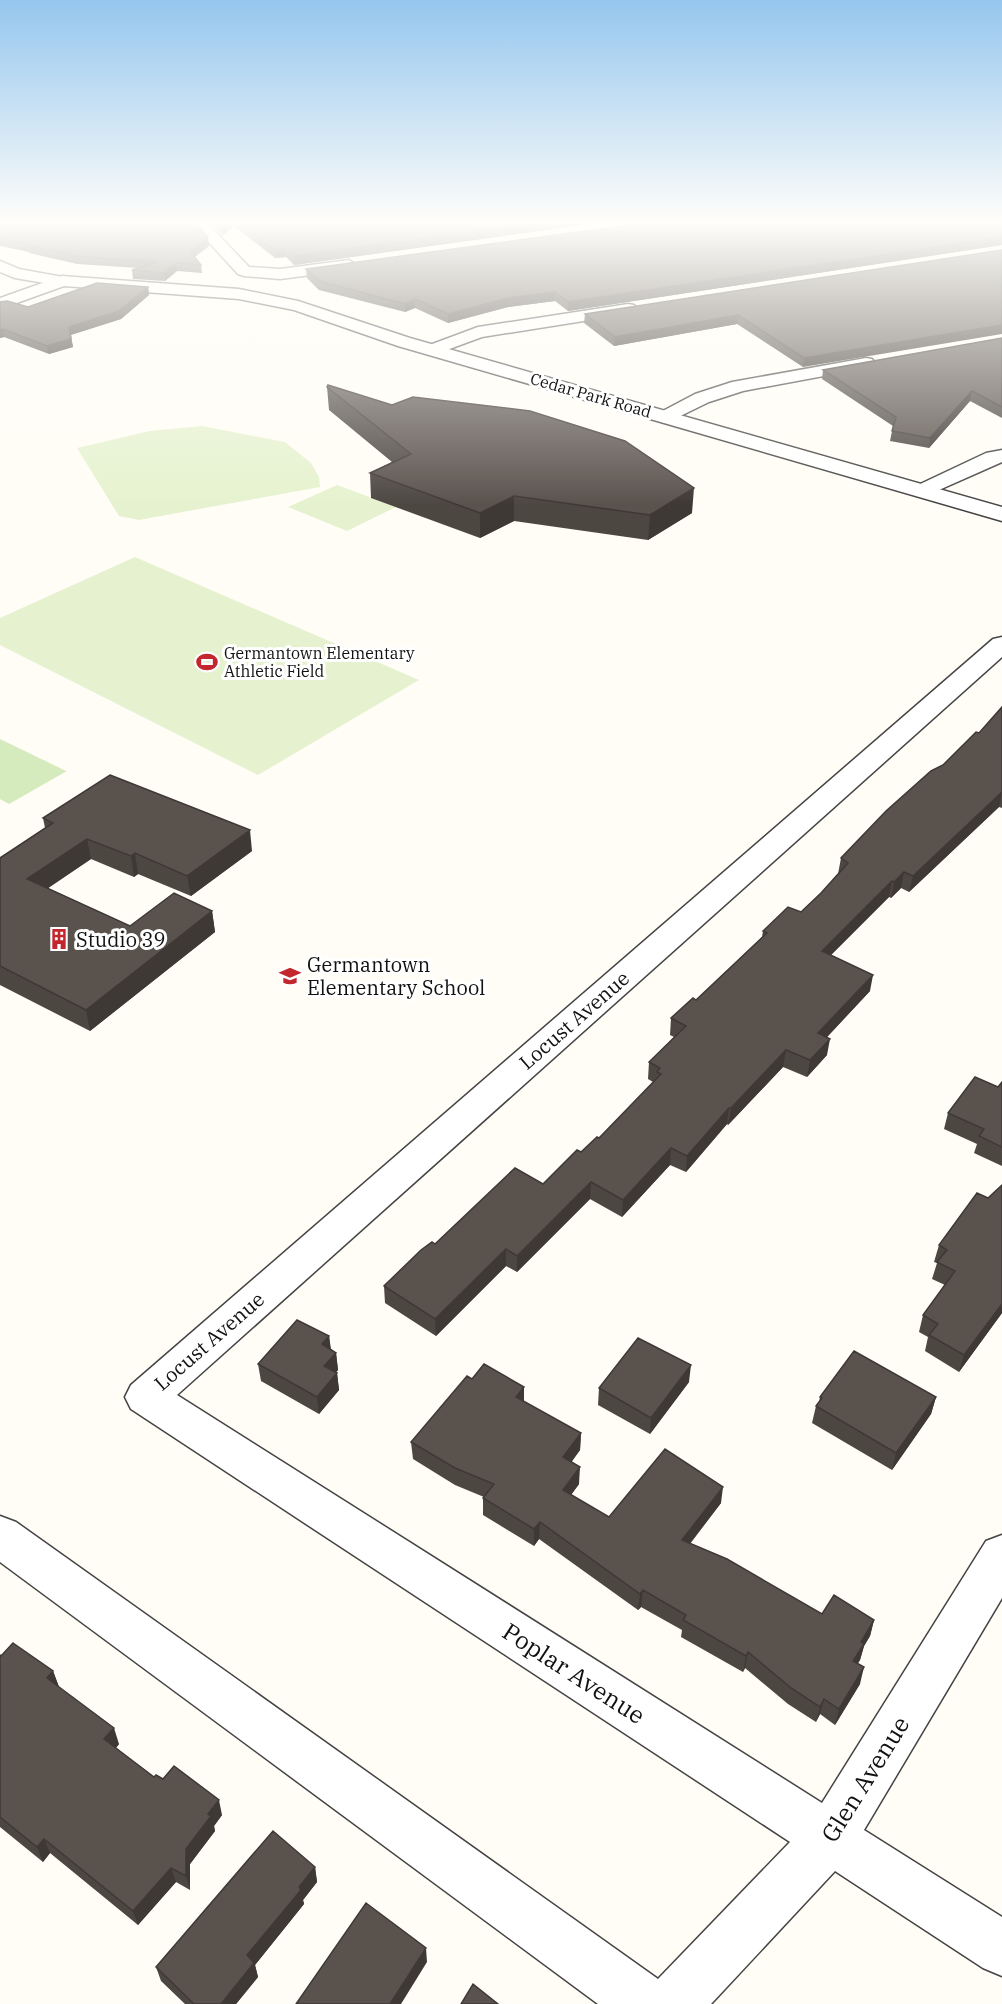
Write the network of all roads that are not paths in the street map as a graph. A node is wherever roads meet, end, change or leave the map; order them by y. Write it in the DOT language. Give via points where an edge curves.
graph roads {
  1 [pos="334,318"];
  2 [pos="572,318"];
  3 [pos="434,350"];
  4 [pos="886,359"];
  5 [pos="666,417"];
  6 [pos="1002,456"];
  7 [pos="923,490"];
  8 [pos="1002,514"];
  9 [pos="1002,644"];
  10 [pos="146,1397"];
  11 [pos="5,1549"];
  12 [pos="1002,1556"];
  13 [pos="830,1838"];
  14 [pos="1002,1949"];
  15 [pos="645,2004"];
  16 [pos="673,2004"];
  1 -- 3 [label="street, Cedar Park Road"];
  2 -- 3 [label="street" via="478,332"];
  3 -- 5 [label="street, Cedar Park Road"];
  4 -- 5 [label="street" via="739,386 702,398"];
  5 -- 7 [label="street, Cedar Park Road"];
  6 -- 7 [label="street"];
  7 -- 8 [label="street, Cedar Park Road"];
  9 -- 10 [label="street, Locust Avenue"];
  10 -- 13 [label="street, Poplar Avenue"];
  11 -- 15 [label="street"];
  12 -- 13 [label="street, Glen Avenue"];
  13 -- 14 [label="street, Poplar Avenue"];
  13 -- 16 [label="street, Glen Avenue"];
}
